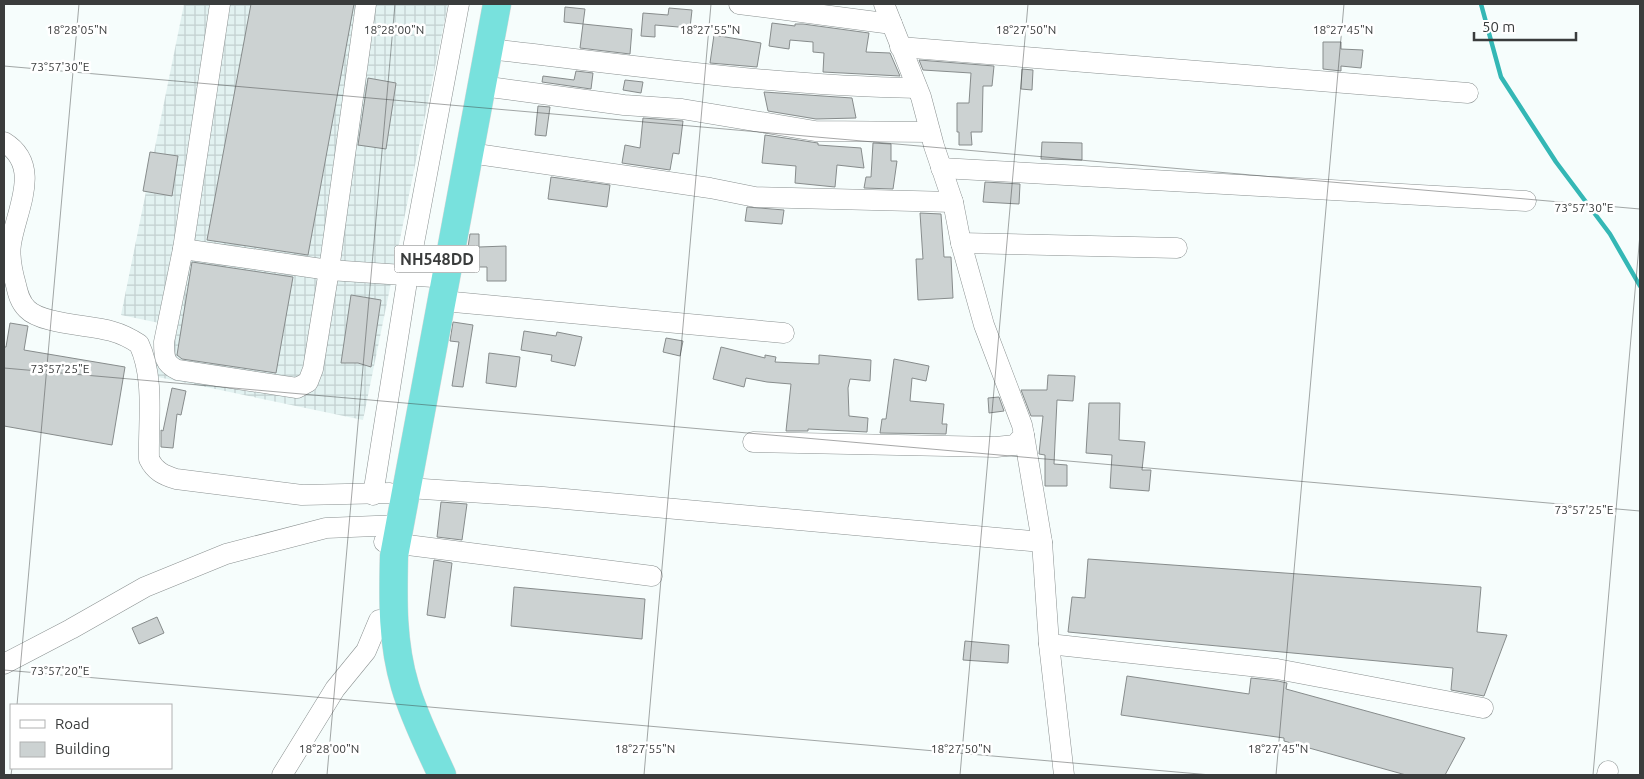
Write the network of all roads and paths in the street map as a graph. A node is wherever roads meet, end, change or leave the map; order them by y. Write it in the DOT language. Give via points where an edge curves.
graph roads {
  1 [pos="220,4"];
  2 [pos="366,4"];
  3 [pos="458,4"];
  4 [pos="483,4"];
  5 [pos="497,4"];
  6 [pos="740,4"];
  7 [pos="884,4"];
  8 [pos="892,24"];
  9 [pos="900,46"];
  10 [pos="489,49"];
  11 [pos="482,86"];
  12 [pos="917,88"];
  13 [pos="1468,93"];
  14 [pos="930,132"];
  15 [pos="4,142"];
  16 [pos="470,153"];
  17 [pos="942,168"];
  18 [pos="953,202"];
  19 [pos="1526,202"];
  20 [pos="961,243"];
  21 [pos="1177,248"];
  22 [pos="183,249"];
  23 [pos="329,270"];
  24 [pos="428,284"];
  25 [pos="784,334"];
  26 [pos="1024,435"];
  27 [pos="753,442"];
  28 [pos="390,492"];
  29 [pos="391,534"];
  30 [pos="1042,542"];
  31 [pos="652,576"];
  32 [pos="379,620"];
  33 [pos="1049,644"];
  34 [pos="4,664"];
  35 [pos="1483,708"];
  36 [pos="282,775"];
  37 [pos="424,775"];
  38 [pos="442,775"];
  39 [pos="1064,775"];
  1 -- 22 [label="street"];
  2 -- 23 [label="street"];
  3 -- 24 [label="street"];
  4 -- 24 [label="highway, NH548DD"];
  5 -- 10 [label="highway, NH548DD"];
  6 -- 8 [label="street"];
  7 -- 8 [label="street"];
  8 -- 9 [label="street"];
  9 -- 12 [label="street"];
  9 -- 13 [label="street"];
  10 -- 11 [label="highway, NH548DD"];
  10 -- 12 [label="street" via="771,81"];
  11 -- 14 [label="street" via="624,105 682,109 815,131"];
  11 -- 16 [label="highway, NH548DD"];
  12 -- 14 [label="street"];
  14 -- 17 [label="street"];
  15 -- 28 [label="street" via="12,147 22,162 26,178 11,244 10,266 19,296 28,311 45,318 111,331 139,344 147,372 149,459 153,467 162,475 176,479 302,495"];
  16 -- 18 [label="street" via="747,196"];
  16 -- 24 [label="highway, NH548DD"];
  17 -- 18 [label="street"];
  17 -- 19 [label="street"];
  18 -- 20 [label="street"];
  20 -- 21 [label="street"];
  20 -- 26 [label="street" via="984,325"];
  22 -- 23 [label="street"];
  22 -- 23 [label="street" via="164,342 164,357 169,366 287,387 297,388 308,382 313,369"];
  23 -- 24 [label="street"];
  24 -- 25 [label="street"];
  24 -- 28 [label="highway, NH548DD"];
  24 -- 28 [label="street"];
  26 -- 27 [label="street" via="1015,445 996,448"];
  26 -- 30 [label="street"];
  28 -- 29 [label="highway, NH548DD"];
  28 -- 30 [label="street" via="544,497"];
  29 -- 31 [label="street"];
  29 -- 32 [label="highway, NH548DD"];
  29 -- 34 [label="street" via="326,528 226,554 145,587"];
  29 -- 38 [label="highway, NH548DD" via="396,644 405,686"];
  30 -- 33 [label="street"];
  32 -- 36 [label="street" via="366,651 335,689"];
  32 -- 37 [label="highway, NH548DD" via="385,669"];
  33 -- 35 [label="street" via="1277,668"];
  33 -- 39 [label="street"];
}
